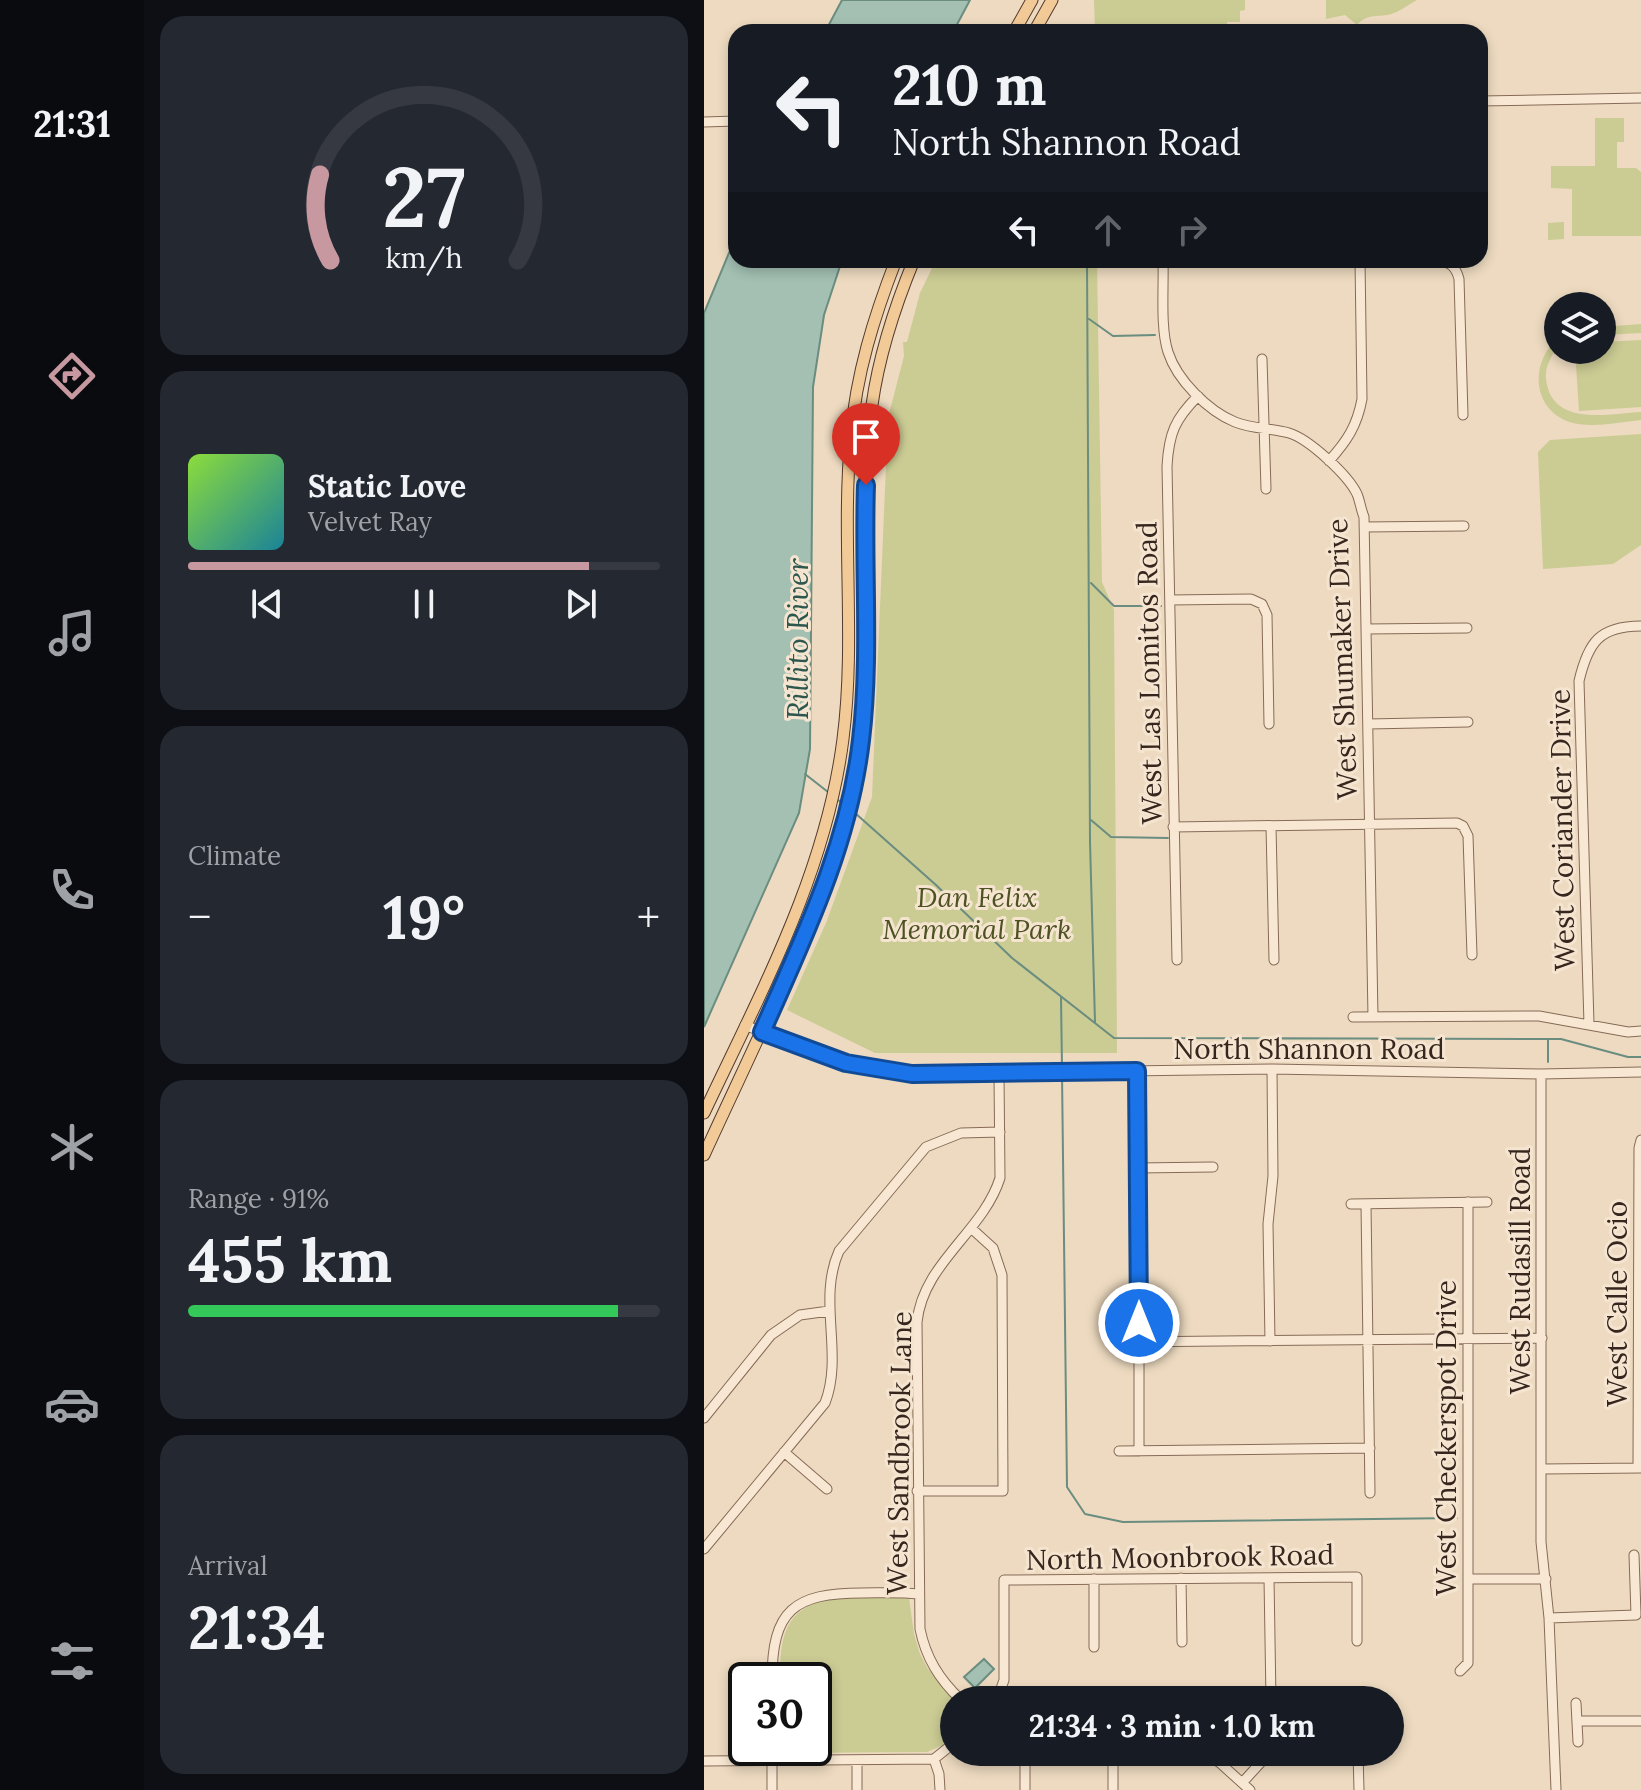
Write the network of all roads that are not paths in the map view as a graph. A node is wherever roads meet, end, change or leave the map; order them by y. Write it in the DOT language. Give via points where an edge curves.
graph roads {
  1 [pos="1032,0"];
  2 [pos="1052,0"];
  3 [pos="1018,24"];
  4 [pos="1038,24"];
  5 [pos="1641,98"];
  6 [pos="1488,101"];
  7 [pos="728,121"];
  8 [pos="704,122"];
  9 [pos="893,268"];
  10 [pos="911,268"];
  11 [pos="1163,268"];
  12 [pos="1360,268"];
  13 [pos="1457,268"];
  14 [pos="1262,359"];
  15 [pos="859,378"];
  16 [pos="876,382"];
  17 [pos="1198,396"];
  18 [pos="1463,415"];
  19 [pos="1264,429"];
  20 [pos="1329,461"];
  21 [pos="1266,489"];
  22 [pos="1464,526"];
  23 [pos="1364,527"];
  24 [pos="1170,600"];
  25 [pos="1641,626"];
  26 [pos="1467,628"];
  27 [pos="1366,629"];
  28 [pos="1468,722"];
  29 [pos="1269,724"];
  30 [pos="1368,724"];
  31 [pos="1369,823"];
  32 [pos="1271,826"];
  33 [pos="1173,827"];
  34 [pos="1472,955"];
  35 [pos="1177,960"];
  36 [pos="1274,960"];
  37 [pos="1353,1017"];
  38 [pos="1373,1017"];
  39 [pos="1589,1024"];
  40 [pos="745,1025"];
  41 [pos="1641,1031"];
  42 [pos="762,1032"];
  43 [pos="1272,1069"];
  44 [pos="1137,1071"];
  45 [pos="1641,1072"];
  46 [pos="999,1074"];
  47 [pos="1541,1074"];
  48 [pos="704,1113"];
  49 [pos="1000,1132"];
  50 [pos="1641,1140"];
  51 [pos="704,1155"];
  52 [pos="1213,1167"];
  53 [pos="1138,1168"];
  54 [pos="1468,1202"];
  55 [pos="1487,1202"];
  56 [pos="1351,1204"];
  57 [pos="1366,1204"];
  58 [pos="971,1228"];
  59 [pos="829,1311"];
  60 [pos="1139,1323"];
  61 [pos="1469,1337"];
  62 [pos="1542,1338"];
  63 [pos="1368,1339"];
  64 [pos="1270,1341"];
  65 [pos="1122,1342"];
  66 [pos="1139,1342"];
  67 [pos="1640,1367"];
  68 [pos="704,1418"];
  69 [pos="1370,1448"];
  70 [pos="1119,1451"];
  71 [pos="1139,1451"];
  72 [pos="784,1452"];
  73 [pos="1640,1468"];
  74 [pos="1543,1469"];
  75 [pos="827,1489"];
  76 [pos="917,1491"];
  77 [pos="1370,1493"];
  78 [pos="704,1549"];
  79 [pos="1634,1555"];
  80 [pos="1181,1578"];
  81 [pos="1269,1578"];
  82 [pos="1094,1579"];
  83 [pos="1468,1579"];
  84 [pos="1546,1579"];
  85 [pos="918,1594"];
  86 [pos="1549,1618"];
  87 [pos="1357,1641"];
  88 [pos="1182,1642"];
  89 [pos="1094,1647"];
  90 [pos="772,1662"];
  91 [pos="1460,1671"];
  92 [pos="948,1686"];
  93 [pos="1002,1686"];
  94 [pos="1271,1686"];
  95 [pos="1576,1703"];
  96 [pos="1577,1721"];
  97 [pos="1641,1721"];
  98 [pos="1578,1742"];
  99 [pos="940,1754"];
  100 [pos="934,1759"];
  101 [pos="857,1760"];
  102 [pos="704,1761"];
  103 [pos="728,1761"];
  104 [pos="832,1761"];
  105 [pos="772,1766"];
  106 [pos="1025,1766"];
  107 [pos="1113,1766"];
  108 [pos="1223,1766"];
  109 [pos="1259,1766"];
  110 [pos="1358,1766"];
  111 [pos="1246,1786"];
  112 [pos="772,1790"];
  113 [pos="857,1790"];
  114 [pos="940,1790"];
  115 [pos="1025,1790"];
  116 [pos="1113,1790"];
  117 [pos="1359,1790"];
  118 [pos="1556,1790"];
  1 -- 3 [label="main road"];
  2 -- 4 [label="main road"];
  5 -- 6 [label="street"];
  7 -- 8 [label="street"];
  9 -- 15 [label="main road"];
  10 -- 16 [label="main road"];
  11 -- 17 [label="street, West Shumaker Drive" via="1168,352"];
  12 -- 20 [label="street" via="1362,399 1348,440"];
  13 -- 18 [label="street"];
  14 -- 19 [label="street"];
  15 -- 16 [label="main road"];
  15 -- 40 [label="main road" via="848,469 847,671 838,778 808,885"];
  16 -- 42 [label="main road" via="866,470 862,739 853,792 816,912"];
  17 -- 19 [label="street, West Shumaker Drive" via="1235,422"];
  17 -- 24 [label="street, West Las Lomitos Road" via="1176,421 1168,440"];
  19 -- 20 [label="street, West Shumaker Drive" via="1291,433"];
  19 -- 21 [label="street"];
  20 -- 23 [label="street, West Shumaker Drive" via="1356,492"];
  22 -- 23 [label="street"];
  23 -- 27 [label="street, West Shumaker Drive"];
  24 -- 29 [label="street" via="1262,600 1267,615"];
  24 -- 33 [label="street, West Las Lomitos Road"];
  25 -- 39 [label="street, West Coriander Drive" via="1601,635 1586,654 1579,681"];
  26 -- 27 [label="street"];
  27 -- 30 [label="street, West Shumaker Drive"];
  28 -- 30 [label="street"];
  30 -- 31 [label="street, West Shumaker Drive"];
  31 -- 32 [label="street"];
  31 -- 34 [label="street" via="1467,824"];
  31 -- 38 [label="street, West Shumaker Drive"];
  32 -- 33 [label="street"];
  32 -- 36 [label="street"];
  33 -- 35 [label="street, West Las Lomitos Road"];
  37 -- 38 [label="street, North Shannon Road"];
  38 -- 39 [label="street, North Shannon Road" via="1539,1016"];
  39 -- 41 [label="street, North Shannon Road"];
  40 -- 42 [label="street, North Shannon Road"];
  40 -- 48 [label="main road"];
  42 -- 46 [label="street, North Shannon Road" via="846,1063 912,1074"];
  42 -- 51 [label="main road"];
  43 -- 44 [label="street, North Shannon Road"];
  43 -- 47 [label="street, North Shannon Road"];
  43 -- 64 [label="street"];
  44 -- 46 [label="street, North Shannon Road"];
  44 -- 53 [label="street"];
  45 -- 47 [label="street, North Shannon Road"];
  46 -- 49 [label="street, West Sandbrook Lane"];
  47 -- 62 [label="street, West Rudasill Road"];
  49 -- 58 [label="street, West Sandbrook Lane" via="1000,1178"];
  49 -- 59 [label="street" via="961,1133 926,1147 839,1251 832,1267"];
  50 -- 67 [label="street, West Calle Ocio"];
  52 -- 53 [label="street"];
  53 -- 60 [label="street"];
  54 -- 55 [label="street"];
  54 -- 57 [label="street"];
  54 -- 61 [label="street, West Checkerspot Drive"];
  56 -- 57 [label="street"];
  57 -- 63 [label="street"];
  58 -- 76 [label="street, West Sandbrook Lane" via="928,1281 918,1314"];
  58 -- 76 [label="street" via="993,1248 1002,1275 1003,1491"];
  59 -- 68 [label="street" via="800,1315 771,1335"];
  59 -- 72 [label="street" via="828,1394"];
  61 -- 62 [label="street"];
  61 -- 63 [label="street"];
  61 -- 83 [label="street, West Checkerspot Drive"];
  62 -- 74 [label="street, West Rudasill Road"];
  63 -- 64 [label="street"];
  63 -- 69 [label="street"];
  64 -- 66 [label="street"];
  65 -- 66 [label="street"];
  66 -- 71 [label="street"];
  67 -- 73 [label="street, West Calle Ocio"];
  69 -- 71 [label="street"];
  69 -- 77 [label="street"];
  70 -- 71 [label="street"];
  72 -- 75 [label="street"];
  72 -- 78 [label="street"];
  73 -- 74 [label="street"];
  74 -- 84 [label="street, West Rudasill Road"];
  76 -- 85 [label="street, West Sandbrook Lane"];
  79 -- 86 [label="street" via="1636,1615"];
  80 -- 81 [label="street, North Moonbrook Road"];
  80 -- 82 [label="street, North Moonbrook Road"];
  80 -- 88 [label="street"];
  81 -- 87 [label="street, North Moonbrook Road" via="1357,1577"];
  81 -- 94 [label="street"];
  82 -- 89 [label="street"];
  82 -- 93 [label="street, North Moonbrook Road" via="1004,1580"];
  83 -- 84 [label="street"];
  83 -- 91 [label="street, West Checkerspot Drive" via="1468,1663"];
  84 -- 86 [label="street, West Rudasill Road"];
  85 -- 90 [label="street" via="839,1593 804,1601 779,1627"];
  85 -- 92 [label="street, West Sandbrook Lane" via="923,1647"];
  86 -- 118 [label="street, West Rudasill Road"];
  95 -- 96 [label="street"];
  96 -- 97 [label="street"];
  96 -- 98 [label="street"];
  99 -- 100 [label="street"];
  100 -- 101 [label="street"];
  100 -- 114 [label="street"];
  101 -- 104 [label="street"];
  101 -- 113 [label="street"];
  102 -- 103 [label="street"];
  105 -- 112 [label="street"];
  106 -- 115 [label="street"];
  107 -- 116 [label="street"];
  108 -- 111 [label="street"];
  109 -- 111 [label="street"];
  110 -- 117 [label="street"];
}
